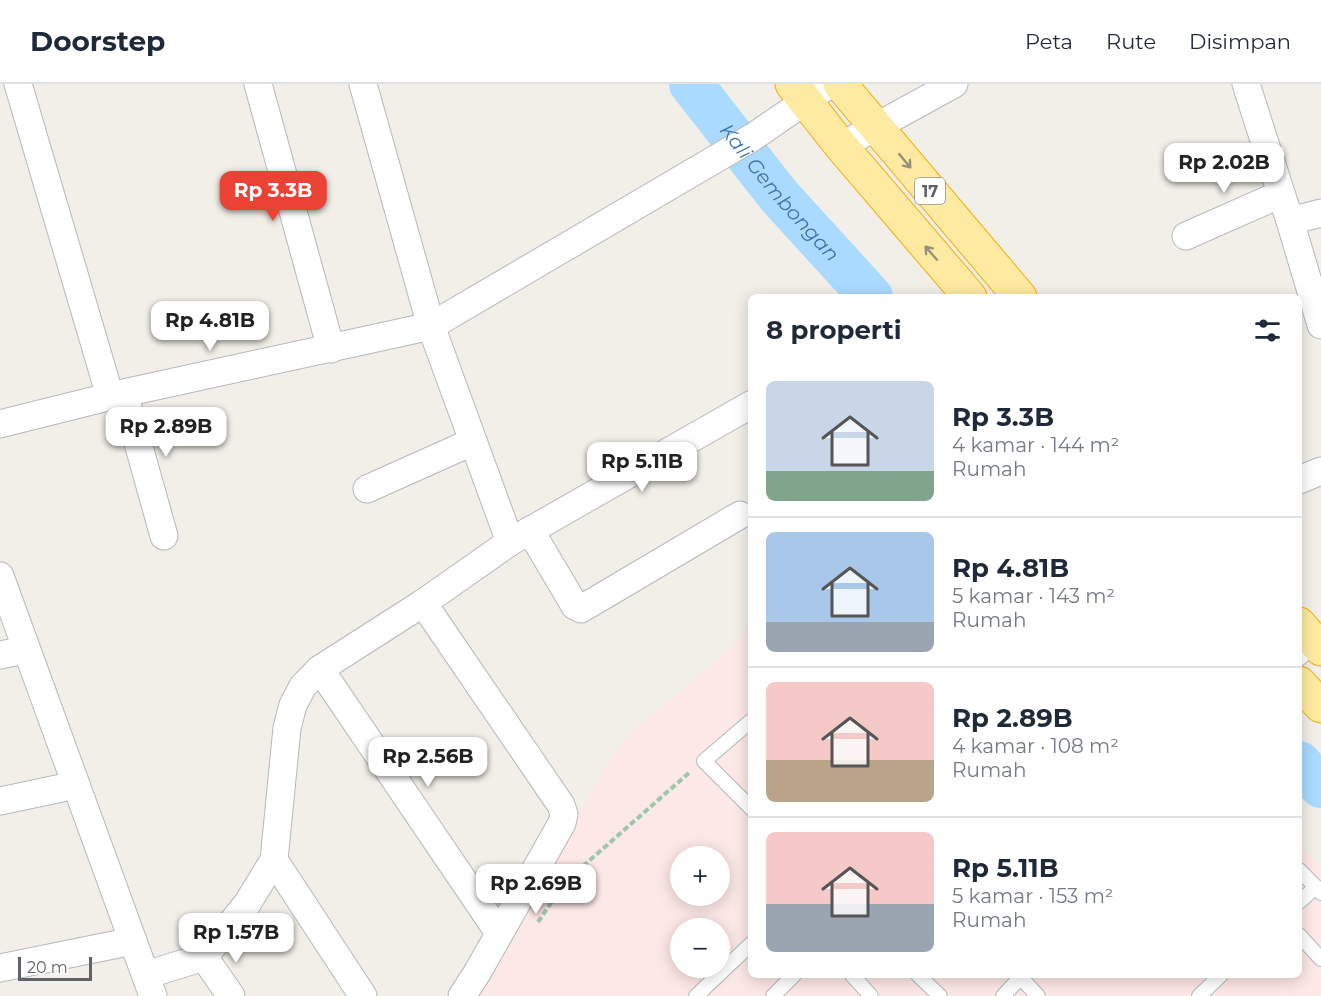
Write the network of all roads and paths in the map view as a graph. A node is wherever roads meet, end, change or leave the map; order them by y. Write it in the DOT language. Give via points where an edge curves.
graph roads {
  1 [pos="18,84"];
  2 [pos="258,84"];
  3 [pos="363,84"];
  4 [pos="840,84"];
  5 [pos="954,84"];
  6 [pos="1246,84"];
  7 [pos="809,90"];
  8 [pos="875,126"];
  9 [pos="841,146"];
  10 [pos="1281,194"];
  11 [pos="1321,213"];
  12 [pos="1290,221"];
  13 [pos="1186,236"];
  14 [pos="967,294"];
  15 [pos="1017,294"];
  16 [pos="1319,310"];
  17 [pos="431,326"];
  18 [pos="331,349"];
  19 [pos="117,394"];
  20 [pos="748,406"];
  21 [pos="0,424"];
  22 [pos="472,442"];
  23 [pos="1321,471"];
  24 [pos="1302,479"];
  25 [pos="367,489"];
  26 [pos="740,515"];
  27 [pos="164,536"];
  28 [pos="520,536"];
  29 [pos="0,576"];
  30 [pos="423,603"];
  31 [pos="13,653"];
  32 [pos="320,669"];
  33 [pos="1302,686"];
  34 [pos="1321,706"];
  35 [pos="748,723"];
  36 [pos="704,761"];
  37 [pos="76,785"];
  38 [pos="0,801"];
  39 [pos="748,804"];
  40 [pos="274,860"];
  41 [pos="1302,873"];
  42 [pos="1318,890"];
  43 [pos="1302,900"];
  44 [pos="534,929"];
  45 [pos="500,933"];
  46 [pos="1302,938"];
  47 [pos="133,941"];
  48 [pos="748,947"];
  49 [pos="204,957"];
  50 [pos="1321,959"];
  51 [pos="0,968"];
  52 [pos="791,978"];
  53 [pos="855,978"];
  54 [pos="921,978"];
  55 [pos="1218,978"];
  56 [pos="150,986"];
  57 [pos="231,996"];
  58 [pos="363,996"];
  59 [pos="462,996"];
  60 [pos="696,996"];
  61 [pos="773,996"];
  62 [pos="871,996"];
  63 [pos="940,996"];
  64 [pos="1003,996"];
  65 [pos="1038,996"];
  66 [pos="1199,996"];
  1 -- 19 [label="street"];
  2 -- 18 [label="street"];
  3 -- 17 [label="street"];
  4 -- 8 [label="highway, 17"];
  5 -- 8 [label="street"];
  6 -- 10 [label="street"];
  7 -- 9 [label="highway, 17"];
  7 -- 17 [label="street" via="747,140"];
  8 -- 9 [label="street"];
  8 -- 15 [label="highway, 17, one-way"];
  14 -- 9 [label="highway, 17, one-way"];
  10 -- 12 [label="street"];
  10 -- 13 [label="street"];
  11 -- 12 [label="street"];
  12 -- 16 [label="street"];
  17 -- 18 [label="street"];
  17 -- 22 [label="street"];
  18 -- 19 [label="street"];
  19 -- 21 [label="street"];
  19 -- 27 [label="street"];
  20 -- 28 [label="street"];
  22 -- 25 [label="street"];
  22 -- 28 [label="street"];
  23 -- 24 [label="street"];
  26 -- 28 [label="street" via="581,609"];
  28 -- 30 [label="street"];
  29 -- 31 [label="street"];
  30 -- 32 [label="street"];
  30 -- 45 [label="street" via="564,814"];
  31 -- 37 [label="street"];
  32 -- 40 [label="street" via="303,686 287,728"];
  32 -- 45 [label="street"];
  33 -- 34 [label="highway"];
  35 -- 36 [label="lane"];
  36 -- 39 [label="lane"];
  36 -- 44 [label="path" via="581,868 562,887"];
  37 -- 38 [label="street"];
  37 -- 47 [label="street"];
  40 -- 49 [label="street" via="247,904"];
  40 -- 58 [label="street"];
  41 -- 42 [label="lane"];
  42 -- 43 [label="lane"];
  45 -- 59 [label="street"];
  46 -- 50 [label="lane"];
  47 -- 51 [label="street"];
  47 -- 56 [label="street"];
  48 -- 60 [label="lane"];
  49 -- 56 [label="street"];
  49 -- 57 [label="street"];
  52 -- 61 [label="lane"];
  53 -- 62 [label="lane"];
  54 -- 63 [label="lane"];
  55 -- 66 [label="lane"];
  64 -- 65 [label="lane" via="1018,980 1023,980"];
}
